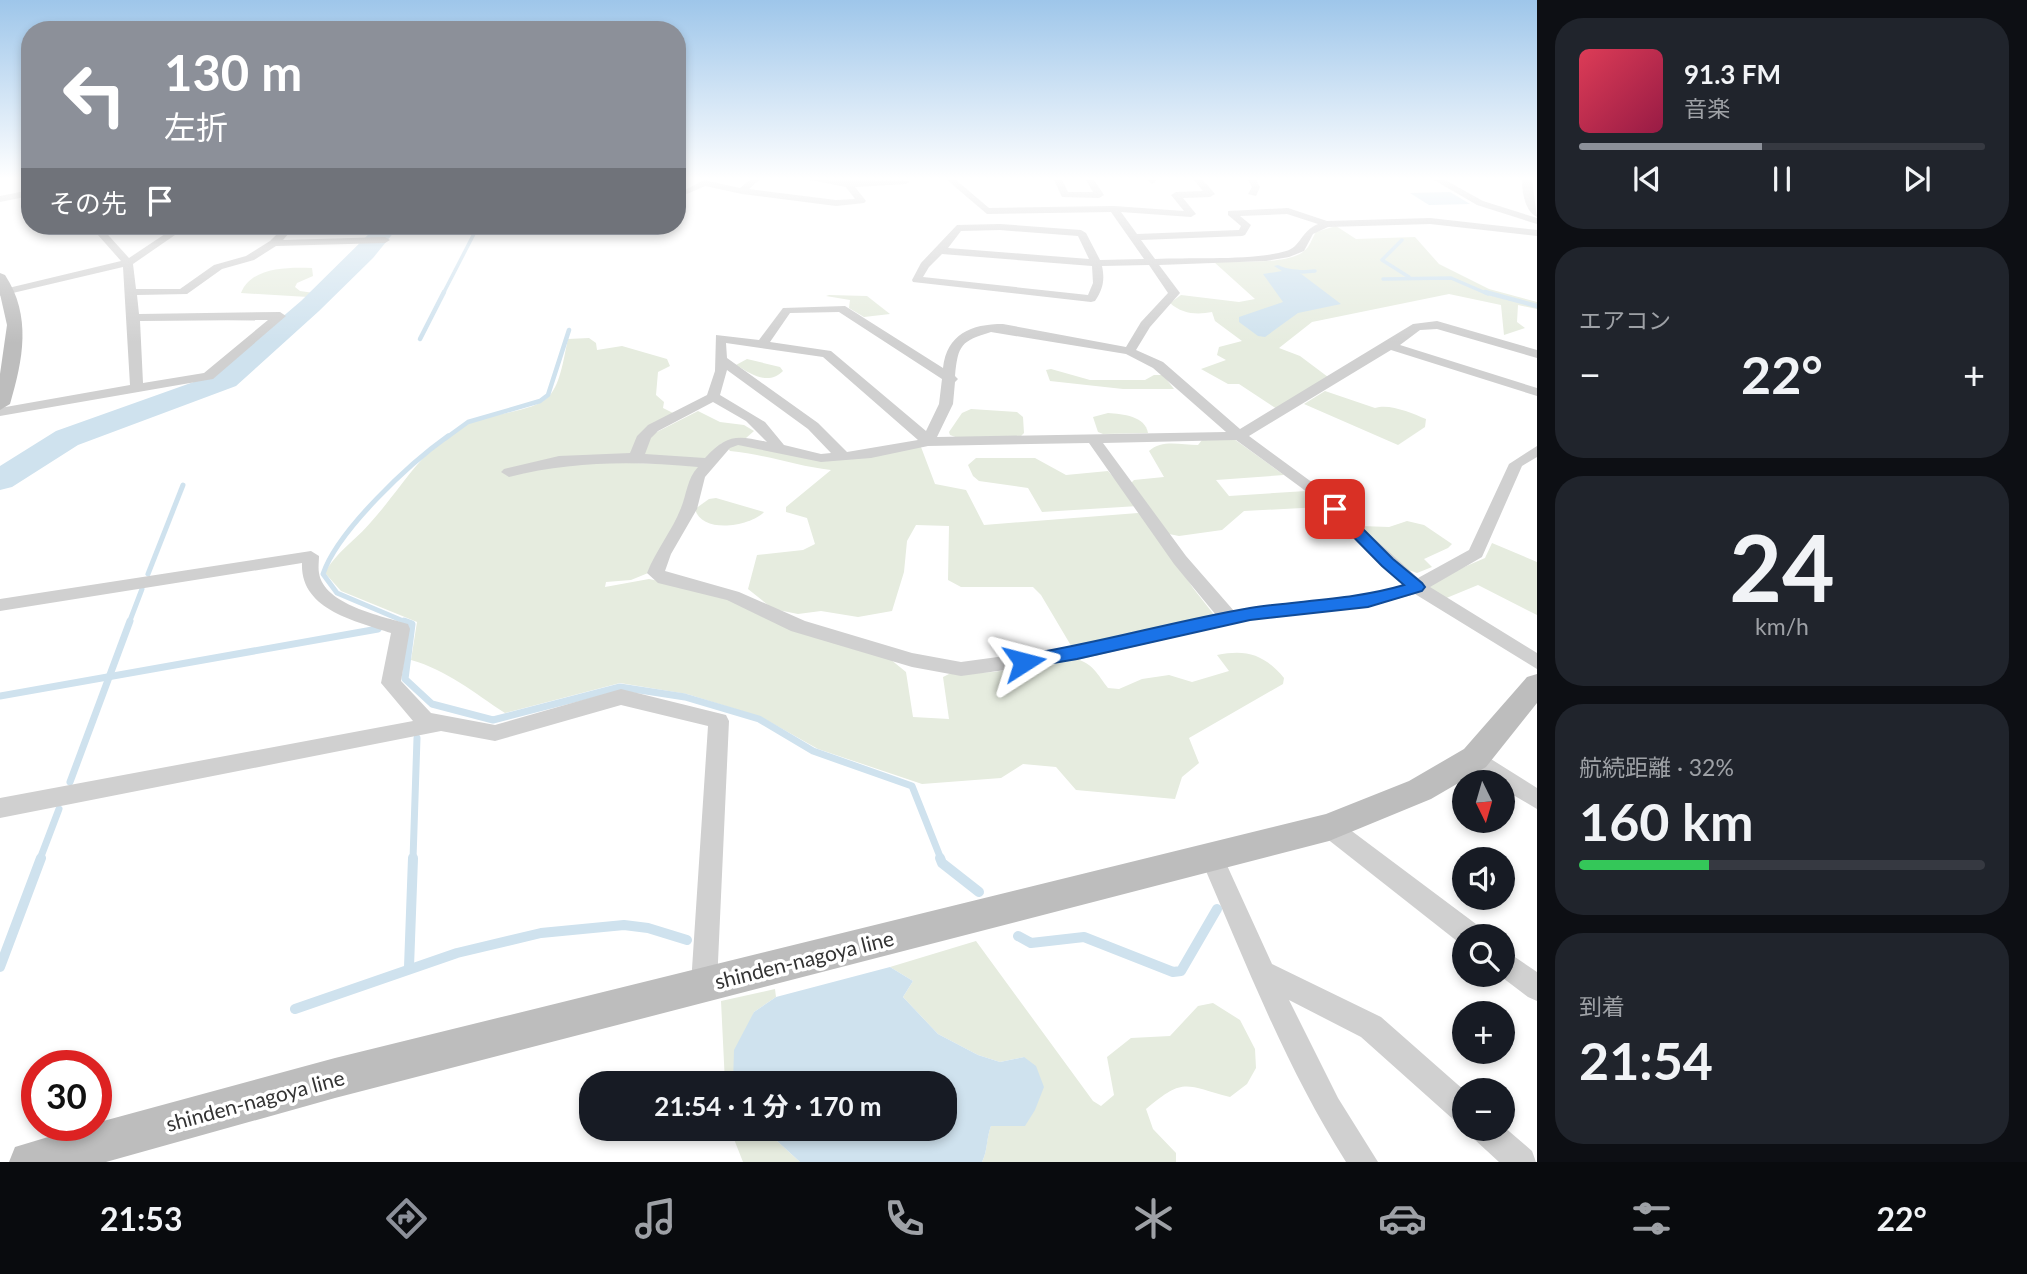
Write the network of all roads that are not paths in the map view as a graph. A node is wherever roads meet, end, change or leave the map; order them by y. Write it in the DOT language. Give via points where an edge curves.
graph roads {
  1 [pos="954,234"];
  2 [pos="1082,234"];
  3 [pos="1134,234"];
  4 [pos="1209,234"];
  5 [pos="1308,234"];
  6 [pos="103,235"];
  7 [pos="170,235"];
  8 [pos="282,235"];
  9 [pos="1136,237"];
  10 [pos="385,240"];
  11 [pos="274,243"];
  12 [pos="942,251"];
  13 [pos="1152,262"];
  14 [pos="128,263"];
  15 [pos="1097,263"];
  16 [pos="3,287"];
  17 [pos="131,292"];
  18 [pos="134,318"];
  19 [pos="762,345"];
  20 [pos="1390,346"];
  21 [pos="1129,351"];
  22 [pos="1537,354"];
  23 [pos="720,359"];
  24 [pos="951,379"];
  25 [pos="137,388"];
  26 [pos="1537,392"];
  27 [pos="713,397"];
  28 [pos="0,404"];
  29 [pos="0,412"];
  30 [pos="1239,436"];
  31 [pos="1093,439"];
  32 [pos="928,442"];
  33 [pos="779,449"];
  34 [pos="1537,450"];
  35 [pos="636,457"];
  36 [pos="844,457"];
  37 [pos="709,463"];
  38 [pos="509,472"];
  39 [pos="1417,587"];
  40 [pos="0,605"];
  41 [pos="1229,618"];
  42 [pos="1537,662"];
  43 [pos="1537,684"];
  44 [pos="438,724"];
  45 [pos="1475,758"];
  46 [pos="1537,800"];
  47 [pos="0,808"];
  48 [pos="1329,827"];
  49 [pos="1212,857"];
  50 [pos="1455,924"];
  51 [pos="1515,971"];
  52 [pos="1264,974"];
  53 [pos="704,984"];
  54 [pos="1537,988"];
  55 [pos="1452,1099"];
  56 [pos="1497,1141"];
  57 [pos="30,1162"];
  58 [pos="1363,1162"];
  59 [pos="1521,1162"];
  1 -- 12 [label="street"];
  2 -- 15 [label="street"];
  3 -- 9 [label="street"];
  4 -- 9 [label="street"];
  5 -- 13 [label="street" via="1300,249 1289,254"];
  6 -- 14 [label="street"];
  7 -- 14 [label="street"];
  8 -- 11 [label="street"];
  9 -- 13 [label="street"];
  10 -- 11 [label="street"];
  11 -- 17 [label="street" via="250,258 218,267 183,292"];
  12 -- 15 [label="street"];
  12 -- 15 [label="street" via="920,269 917,280 1091,299 1097,292"];
  13 -- 15 [label="street"];
  13 -- 21 [label="street" via="1174,293"];
  14 -- 16 [label="street"];
  14 -- 17 [label="street"];
  16 -- 28 [label="main road" via="15,320 14,362"];
  17 -- 18 [label="street"];
  18 -- 25 [label="street"];
  18 -- 25 [label="street" via="280,316 208,376"];
  19 -- 23 [label="street" via="720,338"];
  19 -- 24 [label="street" via="787,310 841,308"];
  19 -- 32 [label="street" via="827,354"];
  20 -- 22 [label="street" via="1417,327 1437,325"];
  20 -- 26 [label="street"];
  20 -- 30 [label="street"];
  21 -- 24 [label="street" via="990,328 964,336 956,345 951,352"];
  21 -- 30 [label="street" via="1158,365"];
  23 -- 27 [label="street"];
  23 -- 36 [label="street" via="813,426"];
  24 -- 32 [label="street" via="946,404"];
  25 -- 29 [label="street"];
  27 -- 33 [label="street" via="747,416"];
  27 -- 35 [label="street" via="653,428 643,436"];
  30 -- 31 [label="street"];
  30 -- 39 [label="street" via="1335,509"];
  31 -- 32 [label="street"];
  31 -- 41 [label="street" via="1180,560"];
  32 -- 36 [label="street"];
  33 -- 36 [label="street"];
  33 -- 37 [label="street" via="737,441 725,445"];
  34 -- 39 [label="street" via="1516,464 1476,553"];
  35 -- 37 [label="street"];
  35 -- 38 [label="street" via="555,460"];
  37 -- 41 [label="street" via="698,475 689,509 656,573 733,596 798,626 961,669 1077,653"];
  39 -- 41 [label="street" via="1368,601"];
  39 -- 42 [label="street"];
  40 -- 44 [label="street" via="311,556 314,587 327,602 401,629 391,683 425,720"];
  43 -- 45 [label="main road, shinden-nagoya line"];
  44 -- 47 [label="street"];
  44 -- 53 [label="street" via="495,733 621,697 719,721"];
  45 -- 46 [label="street"];
  45 -- 48 [label="main road, shinden-nagoya line" via="1420,790"];
  48 -- 49 [label="main road, shinden-nagoya line"];
  48 -- 50 [label="street"];
  49 -- 52 [label="street"];
  49 -- 53 [label="main road, shinden-nagoya line"];
  51 -- 54 [label="street"];
  52 -- 55 [label="street" via="1371,1027"];
  52 -- 58 [label="street" via="1328,1108"];
  53 -- 57 [label="main road, shinden-nagoya line"];
  56 -- 59 [label="street"];
}
